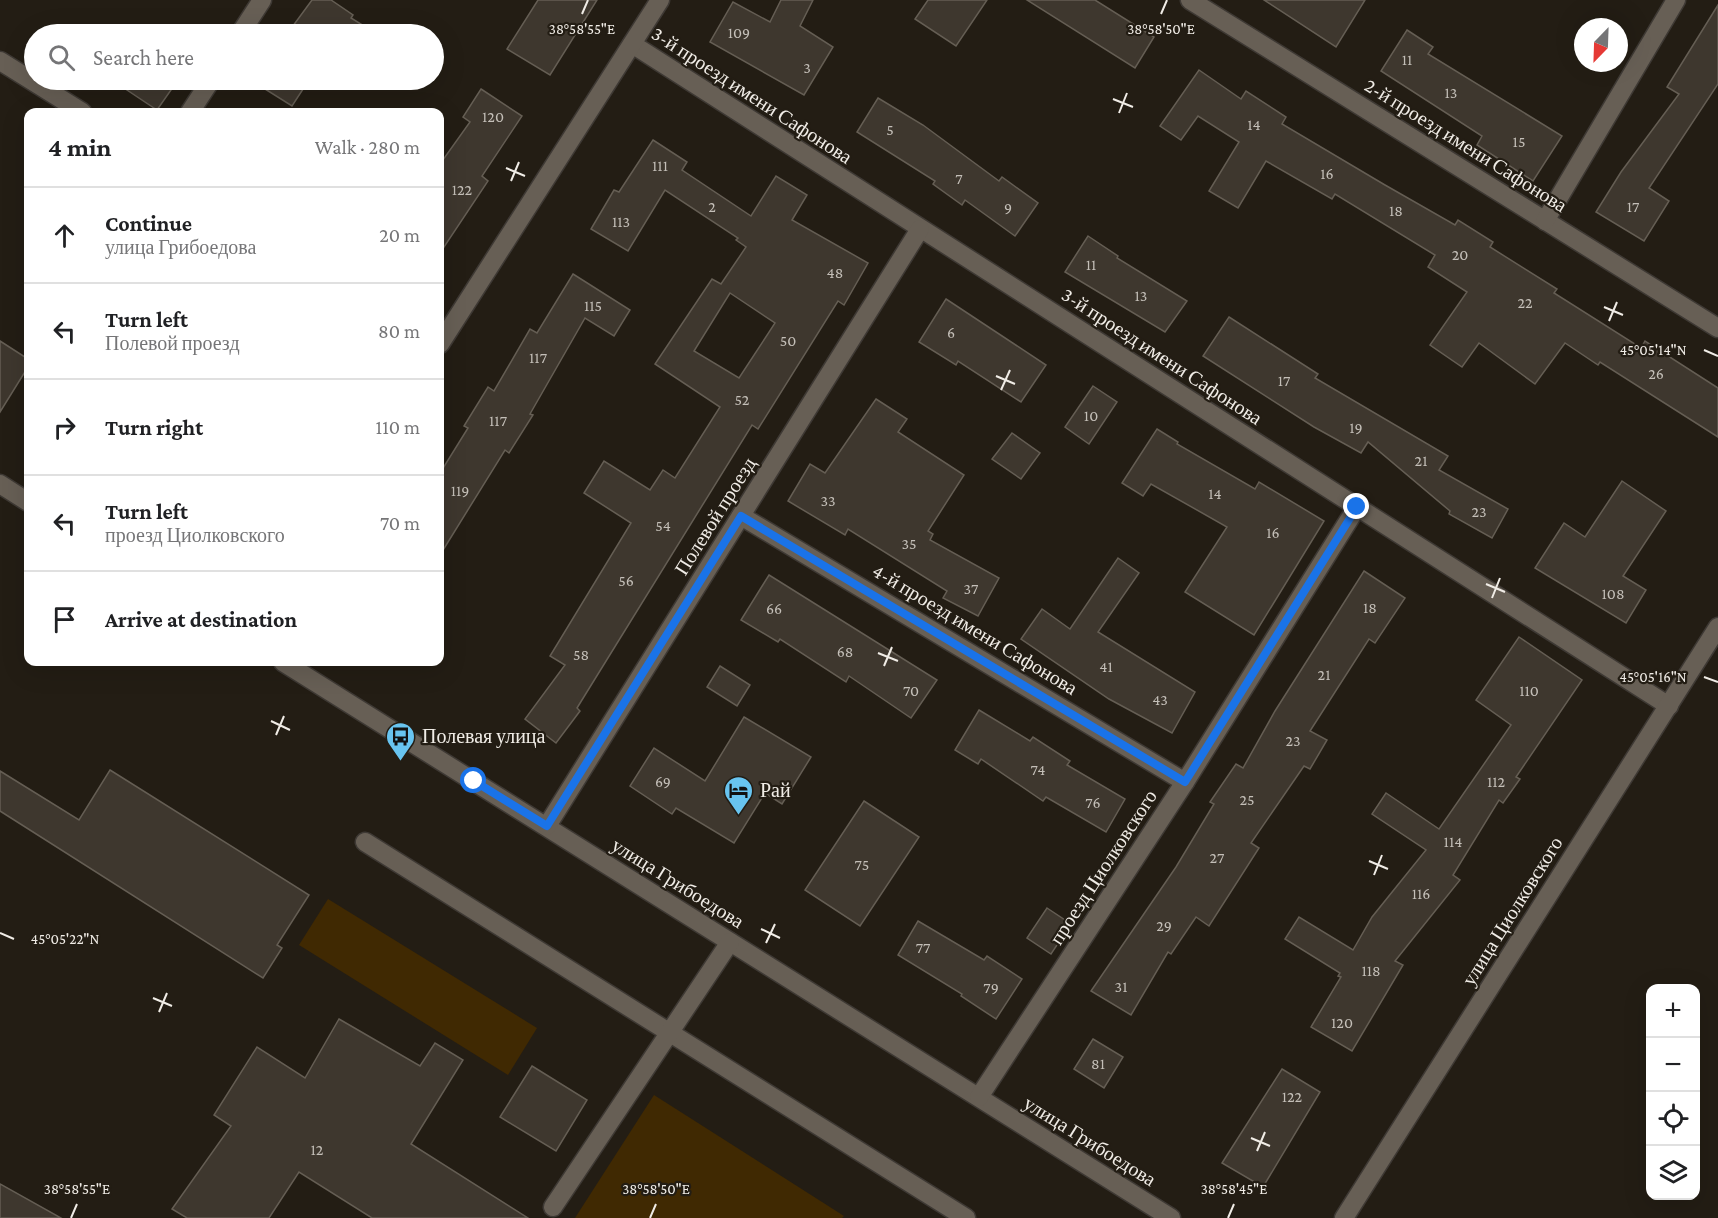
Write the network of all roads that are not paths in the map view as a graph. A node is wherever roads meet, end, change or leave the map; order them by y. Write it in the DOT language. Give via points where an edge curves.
graph roads {
  1 [pos="262,0"];
  2 [pos="660,0"];
  3 [pos="1190,0"];
  4 [pos="1676,0"];
  5 [pos="246,24"];
  6 [pos="632,44"];
  7 [pos="0,61"];
  8 [pos="24,76"];
  9 [pos="47,90"];
  10 [pos="204,90"];
  11 [pos="76,108"];
  12 [pos="193,108"];
  13 [pos="1545,221"];
  14 [pos="920,229"];
  15 [pos="1718,328"];
  16 [pos="444,335"];
  17 [pos="0,484"];
  18 [pos="24,499"];
  19 [pos="1357,507"];
  20 [pos="741,516"];
  21 [pos="1718,627"];
  22 [pos="289,666"];
  23 [pos="1669,706"];
  24 [pos="1185,782"];
  25 [pos="547,826"];
  26 [pos="365,842"];
  27 [pos="730,942"];
  28 [pos="669,1032"];
  29 [pos="979,1097"];
  30 [pos="553,1207"];
  31 [pos="966,1218"];
  32 [pos="1172,1218"];
  33 [pos="1344,1218"];
  1 -- 5 [label="street"];
  2 -- 6 [label="street"];
  3 -- 13 [label="street, 2-й проезд имени Сафонова"];
  4 -- 13 [label="street"];
  6 -- 14 [label="street, 3-й проезд имени Сафонова"];
  6 -- 16 [label="street"];
  7 -- 8 [label="street"];
  9 -- 11 [label="street"];
  10 -- 12 [label="street"];
  13 -- 15 [label="street, 2-й проезд имени Сафонова"];
  14 -- 19 [label="street, 3-й проезд имени Сафонова"];
  14 -- 20 [label="street, Полевой проезд"];
  17 -- 18 [label="street"];
  19 -- 23 [label="street, 3-й проезд имени Сафонова"];
  19 -- 24 [label="street, проезд Циолковского"];
  20 -- 24 [label="street, 4-й проезд имени Сафонова"];
  20 -- 25 [label="street, Полевой проезд"];
  21 -- 23 [label="street, улица Циолковского"];
  22 -- 25 [label="street, улица Грибоедова"];
  23 -- 33 [label="street, улица Циолковского"];
  24 -- 29 [label="street, проезд Циолковского"];
  25 -- 27 [label="street, улица Грибоедова"];
  26 -- 28 [label="street"];
  27 -- 28 [label="street"];
  27 -- 29 [label="street, улица Грибоедова"];
  28 -- 30 [label="street"];
  28 -- 31 [label="street"];
  29 -- 32 [label="street, улица Грибоедова"];
}
